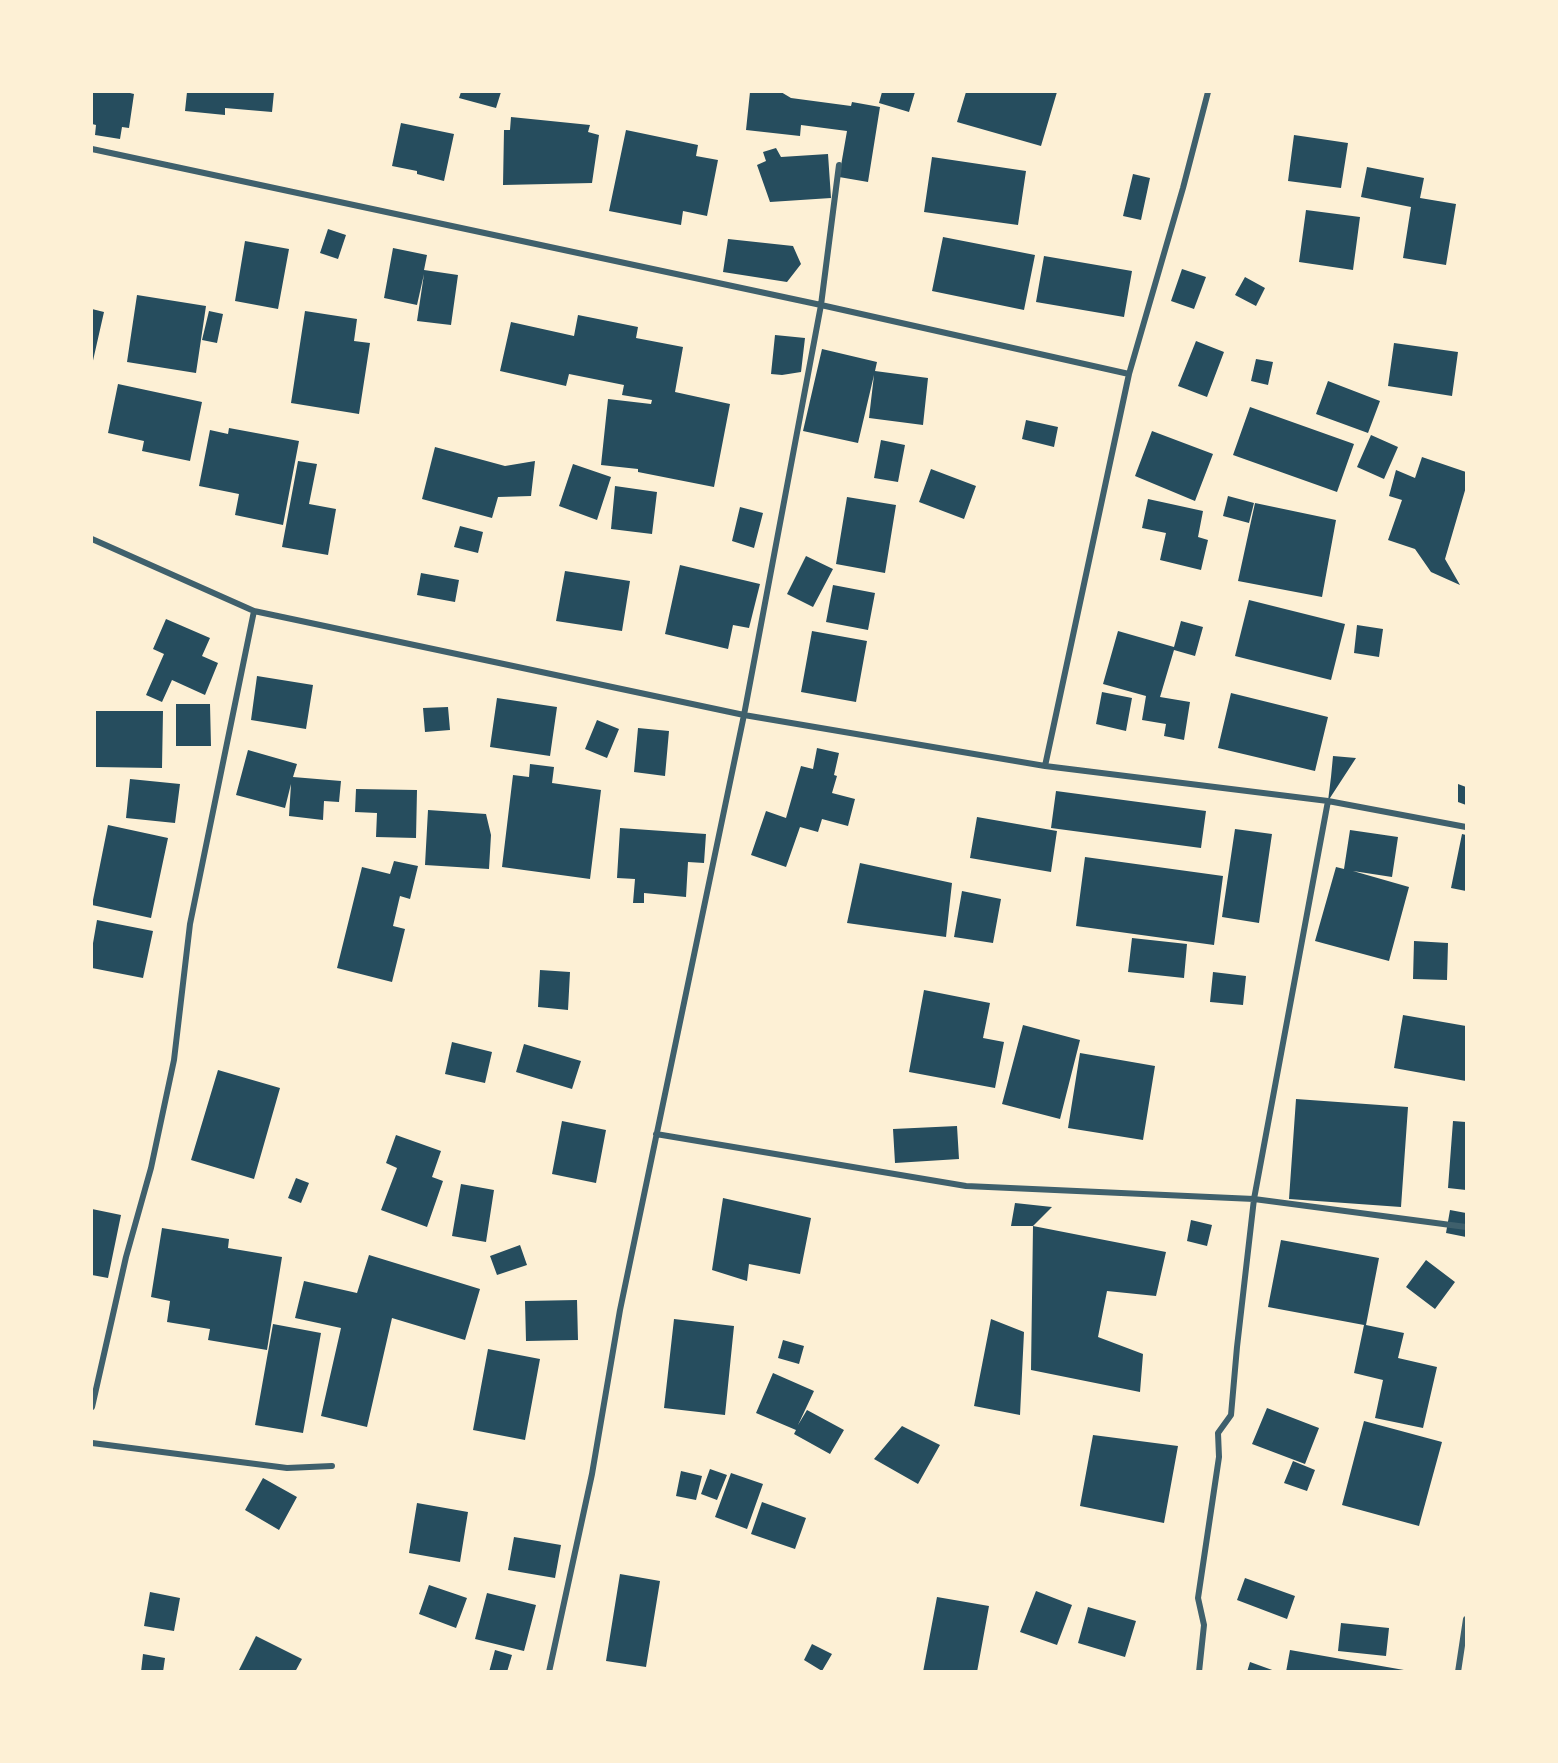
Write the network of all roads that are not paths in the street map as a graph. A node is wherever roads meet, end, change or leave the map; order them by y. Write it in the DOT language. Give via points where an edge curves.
graph roads {
  1 [pos="1208,92"];
  2 [pos="92,149"];
  3 [pos="839,165"];
  4 [pos="821,305"];
  5 [pos="1130,374"];
  6 [pos="92,539"];
  7 [pos="254,611"];
  8 [pos="744,715"];
  9 [pos="1045,766"];
  10 [pos="1328,801"];
  11 [pos="1467,827"];
  12 [pos="656,1134"];
  13 [pos="1254,1199"];
  14 [pos="1467,1227"];
  15 [pos="92,1407"];
  16 [pos="92,1443"];
  17 [pos="332,1466"];
  18 [pos="1467,1619"];
  19 [pos="1463,1660"];
  20 [pos="549,1671"];
  21 [pos="1199,1671"];
  22 [pos="1458,1671"];
  1 -- 5 [label="street"];
  2 -- 4 [label="street"];
  3 -- 4 [label="street"];
  4 -- 5 [label="street"];
  4 -- 8 [label="street"];
  5 -- 9 [label="street"];
  6 -- 7 [label="street"];
  7 -- 8 [label="street"];
  7 -- 15 [label="street" via="190,924 174,1060"];
  8 -- 9 [label="street"];
  8 -- 12 [label="street"];
  9 -- 10 [label="street"];
  10 -- 11 [label="street"];
  10 -- 13 [label="street"];
  12 -- 13 [label="street" via="966,1186"];
  12 -- 20 [label="street" via="592,1474"];
  13 -- 14 [label="street"];
  13 -- 21 [label="street" via="1231,1415 1218,1433 1220,1457 1197,1598 1204,1624"];
  16 -- 17 [label="street" via="287,1468"];
  18 -- 19 [label="street"];
  19 -- 22 [label="street"];
}
